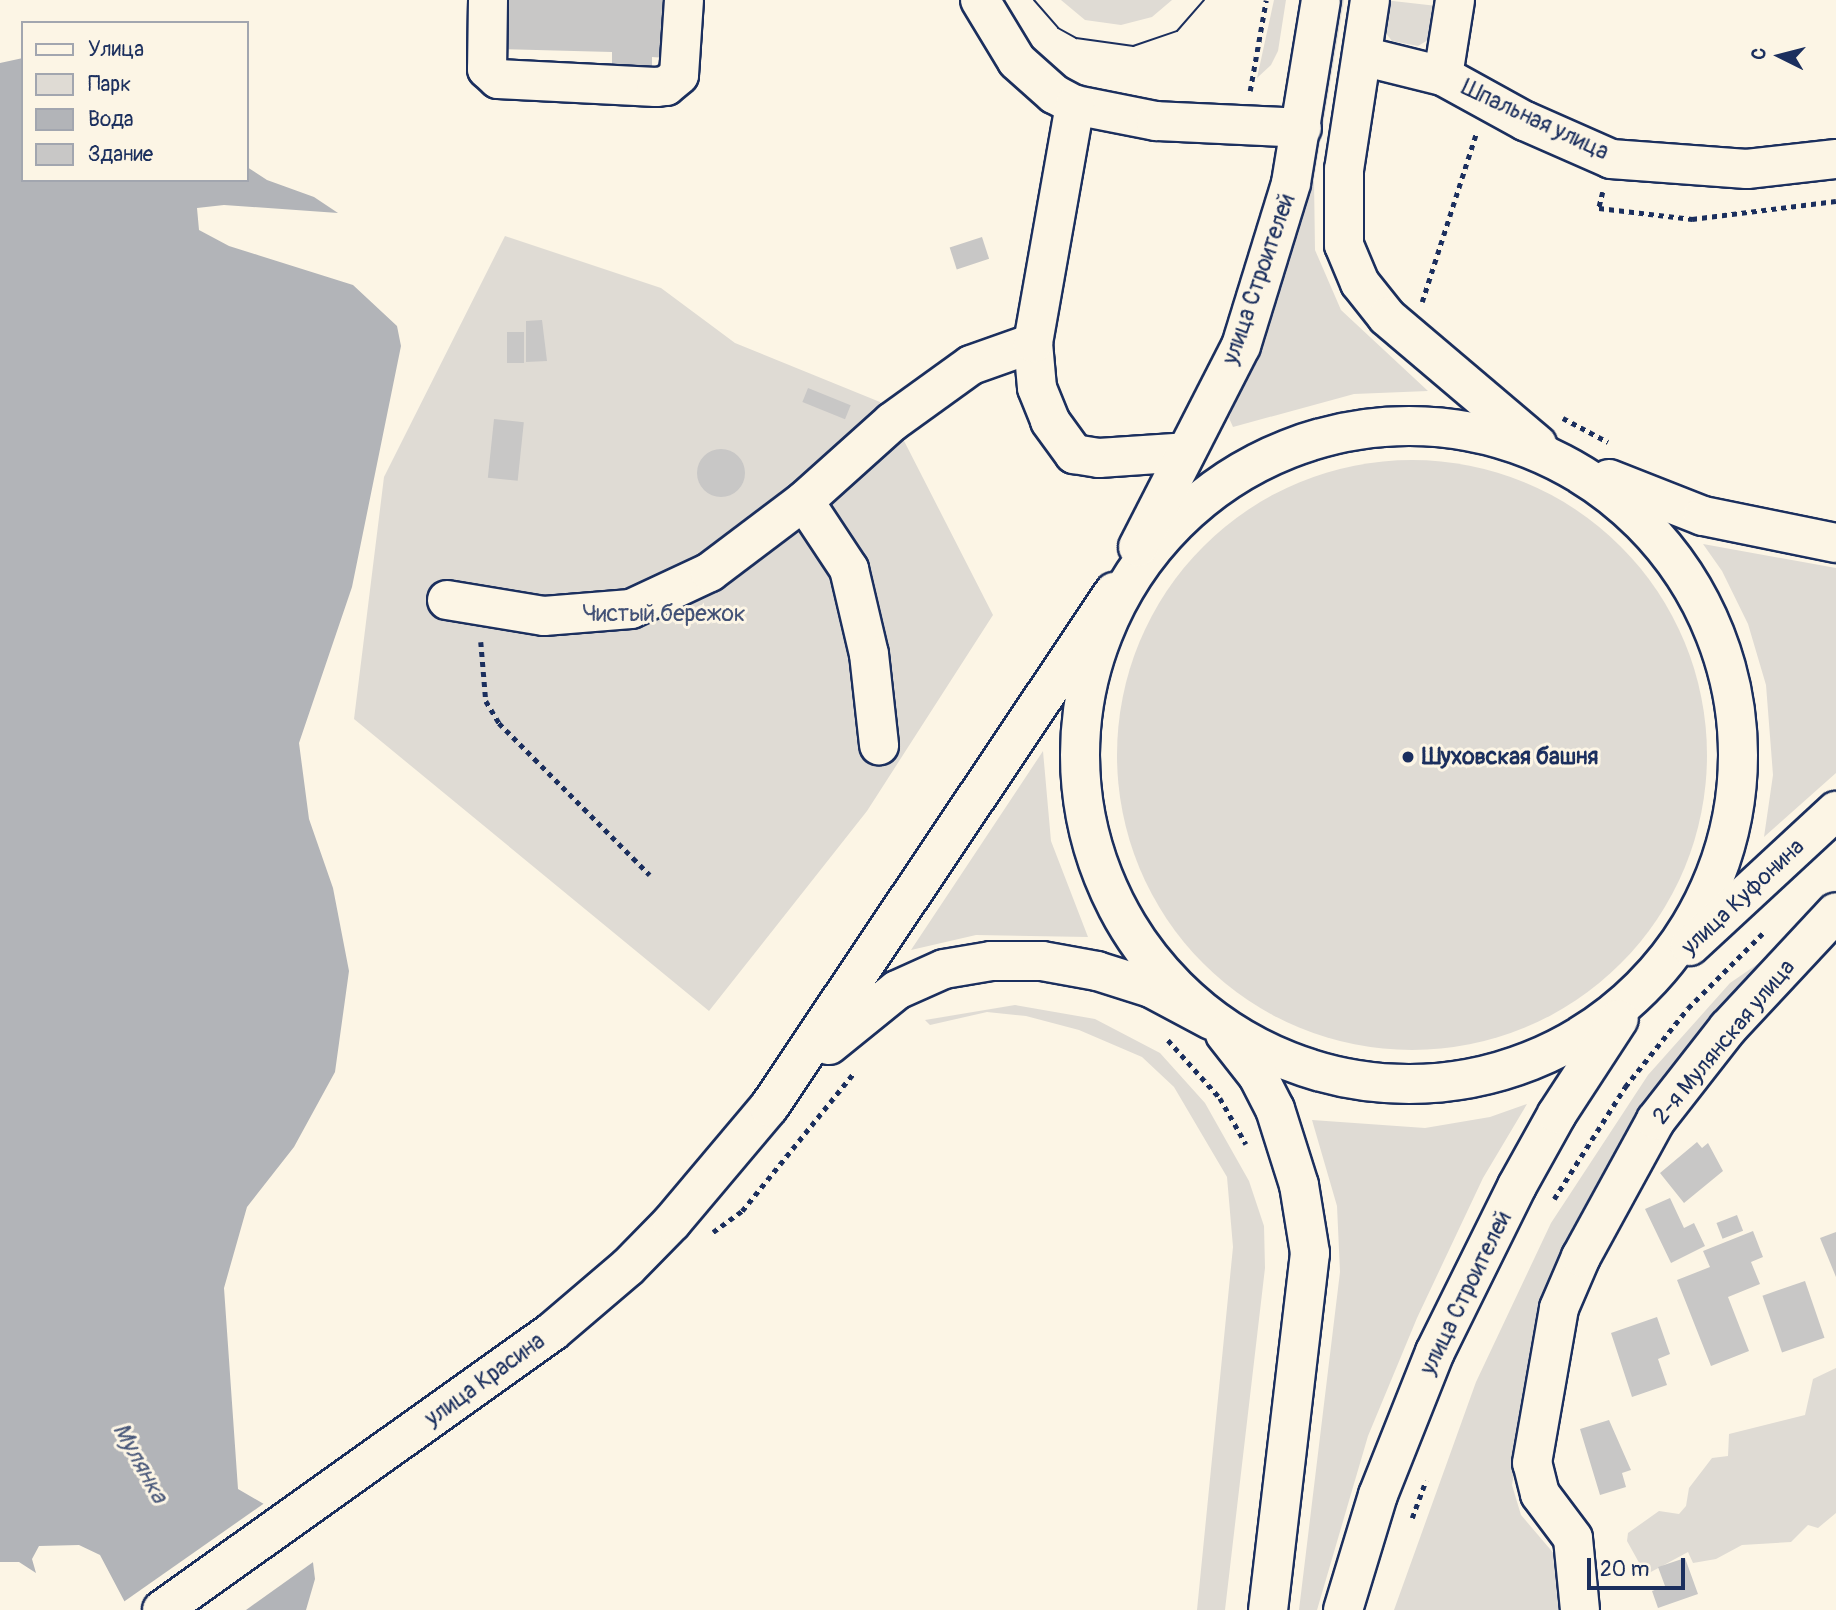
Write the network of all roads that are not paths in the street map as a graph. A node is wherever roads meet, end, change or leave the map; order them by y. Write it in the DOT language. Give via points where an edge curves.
graph roads {
  1 [pos="488,0"];
  2 [pos="684,0"];
  3 [pos="980,0"];
  4 [pos="1321,0"];
  5 [pos="1370,0"];
  6 [pos="1455,0"];
  7 [pos="1362,56"];
  8 [pos="1443,76"];
  9 [pos="1075,105"];
  10 [pos="1302,128"];
  11 [pos="1836,159"];
  12 [pos="1033,344"];
  13 [pos="1186,452"];
  14 [pos="1553,454"];
  15 [pos="804,501"];
  16 [pos="1836,543"];
  17 [pos="1118,585"];
  18 [pos="457,603"];
  19 [pos="879,745"];
  20 [pos="1836,811"];
  21 [pos="1836,912"];
  22 [pos="1642,990"];
  23 [pos="1211,1020"];
  24 [pos="769,1107"];
  25 [pos="162,1610"];
  26 [pos="1268,1610"];
  27 [pos="1343,1610"];
  28 [pos="1580,1610"];
  1 -- 2 [label="main road" via="486,69 498,79 656,87 666,86 678,75"];
  3 -- 9 [label="main road" via="1017,61 1054,94"];
  4 -- 10 [label="main road, улица Строителей"];
  5 -- 7 [label="main road"];
  6 -- 8 [label="main road"];
  7 -- 8 [label="main road, Шпальная улица"];
  7 -- 14 [label="main road" via="1341,212 1344,245 1356,273 1372,300 1404,334"];
  8 -- 11 [label="main road, Шпальная улица" via="1611,159 1747,169"];
  9 -- 10 [label="main road" via="1156,121"];
  9 -- 12 [label="main road"];
  10 -- 13 [label="main road, улица Строителей" via="1292,183 1241,346"];
  12 -- 13 [label="main road" via="1037,388 1049,421 1074,454 1099,458"];
  12 -- 15 [label="main road" via="971,365 892,422"];
  13 -- 17 [label="main road, улица Строителей"];
  14 -- 16 [label="main road" via="1703,516"];
  14 -- 17 [label="main road" via="1443,429 1386,430 1320,440 1280,456 1203,503 1170,527"];
  14 -- 22 [label="main road" via="1604,487 1646,527 1683,577 1718,649 1736,721 1738,787 1725,853 1692,922"];
  15 -- 18 [label="main road" via="710,572 631,609 544,616"];
  15 -- 19 [label="main road" via="849,569 869,654"];
  17 -- 23 [label="main road" via="1100,625 1082,704 1080,788 1100,866 1132,930 1163,972"];
  17 -- 24 [label="main road"];
  20 -- 22 [label="main road, улица Куфонина"];
  21 -- 28 [label="main road, 2-я Мулянская улица" via="1728,1028 1656,1120 1561,1301 1532,1463 1540,1494 1573,1538"];
  22 -- 23 [label="main road" via="1582,1036 1525,1063 1465,1078 1408,1084 1326,1072 1270,1052"];
  22 -- 27 [label="main road, улица Строителей" via="1557,1114 1435,1352 1378,1495"];
  23 -- 24 [label="main road" via="1151,988 1071,964 1014,960 967,964 921,978 877,1004"];
  23 -- 26 [label="main road" via="1237,1045 1275,1110 1299,1185 1310,1253"];
  24 -- 25 [label="main road, улица Красина" via="672,1222 583,1308"];
}
